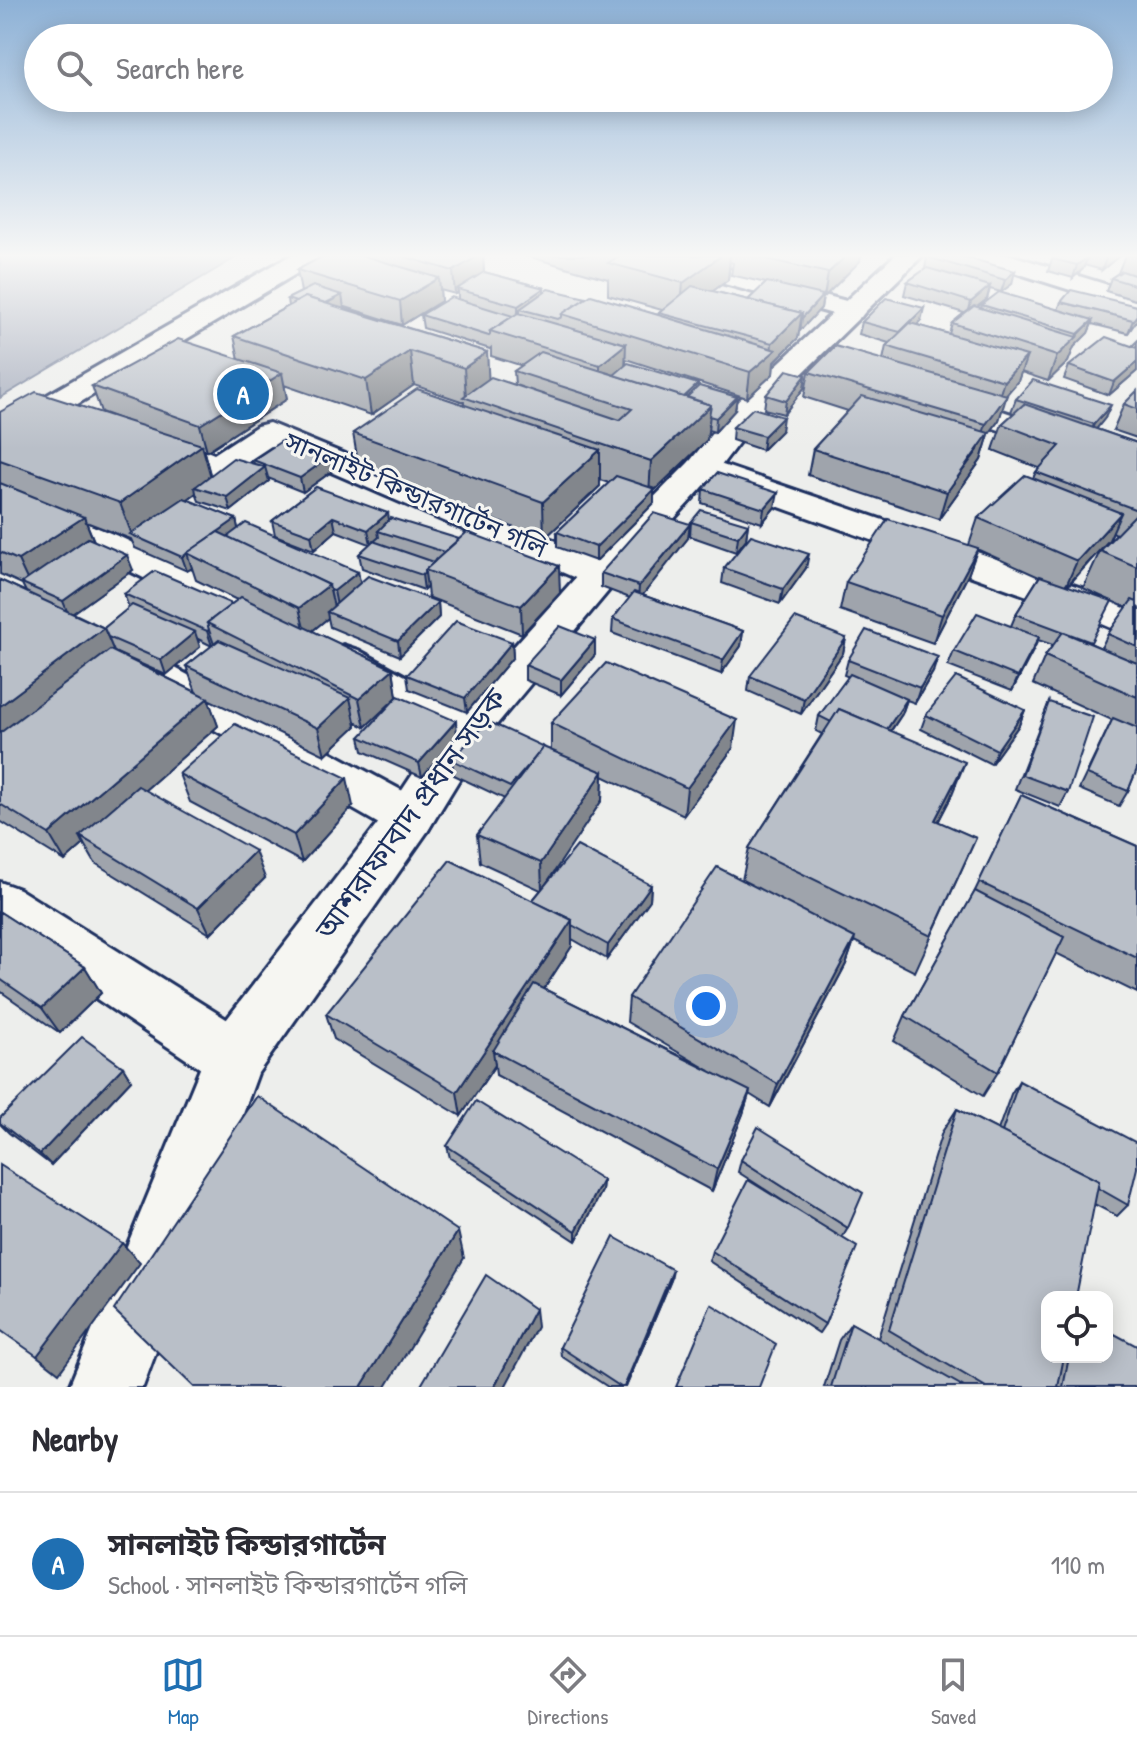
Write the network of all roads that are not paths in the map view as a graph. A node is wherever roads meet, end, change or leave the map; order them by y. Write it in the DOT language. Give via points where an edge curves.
graph roads {
  1 [pos="198,320"];
  2 [pos="501,320"];
  3 [pos="845,320"];
  4 [pos="527,329"];
  5 [pos="909,389"];
  6 [pos="59,400"];
  7 [pos="0,436"];
  8 [pos="1137,467"];
  9 [pos="702,468"];
  10 [pos="0,499"];
  11 [pos="601,574"];
  12 [pos="1137,625"];
  13 [pos="124,659"];
  14 [pos="466,730"];
  15 [pos="410,818"];
  16 [pos="0,905"];
  17 [pos="234,1057"];
  18 [pos="106,1387"];
  1 -- 6 [label="street"];
  2 -- 4 [label="street"];
  3 -- 9 [label="street, আশরাফাবাদ প্রধান সড়ক" via="819,361 733,404"];
  5 -- 8 [label="street"];
  6 -- 7 [label="street"];
  6 -- 11 [label="street, সানলাইট কিন্ডারগার্টেন গলি" via="216,467 269,433"];
  9 -- 11 [label="street, আশরাফাবাদ প্রধান সড়ক"];
  9 -- 12 [label="street"];
  10 -- 14 [label="street" via="309,643"];
  11 -- 14 [label="street, আশরাফাবাদ প্রধান সড়ক"];
  13 -- 15 [label="street"];
  14 -- 15 [label="street, আশরাফাবাদ প্রধান সড়ক"];
  15 -- 17 [label="street, আশরাফাবাদ প্রধান সড়ক"];
  16 -- 17 [label="street"];
  17 -- 18 [label="street, আশরাফাবাদ প্রধান সড়ক"];
}
